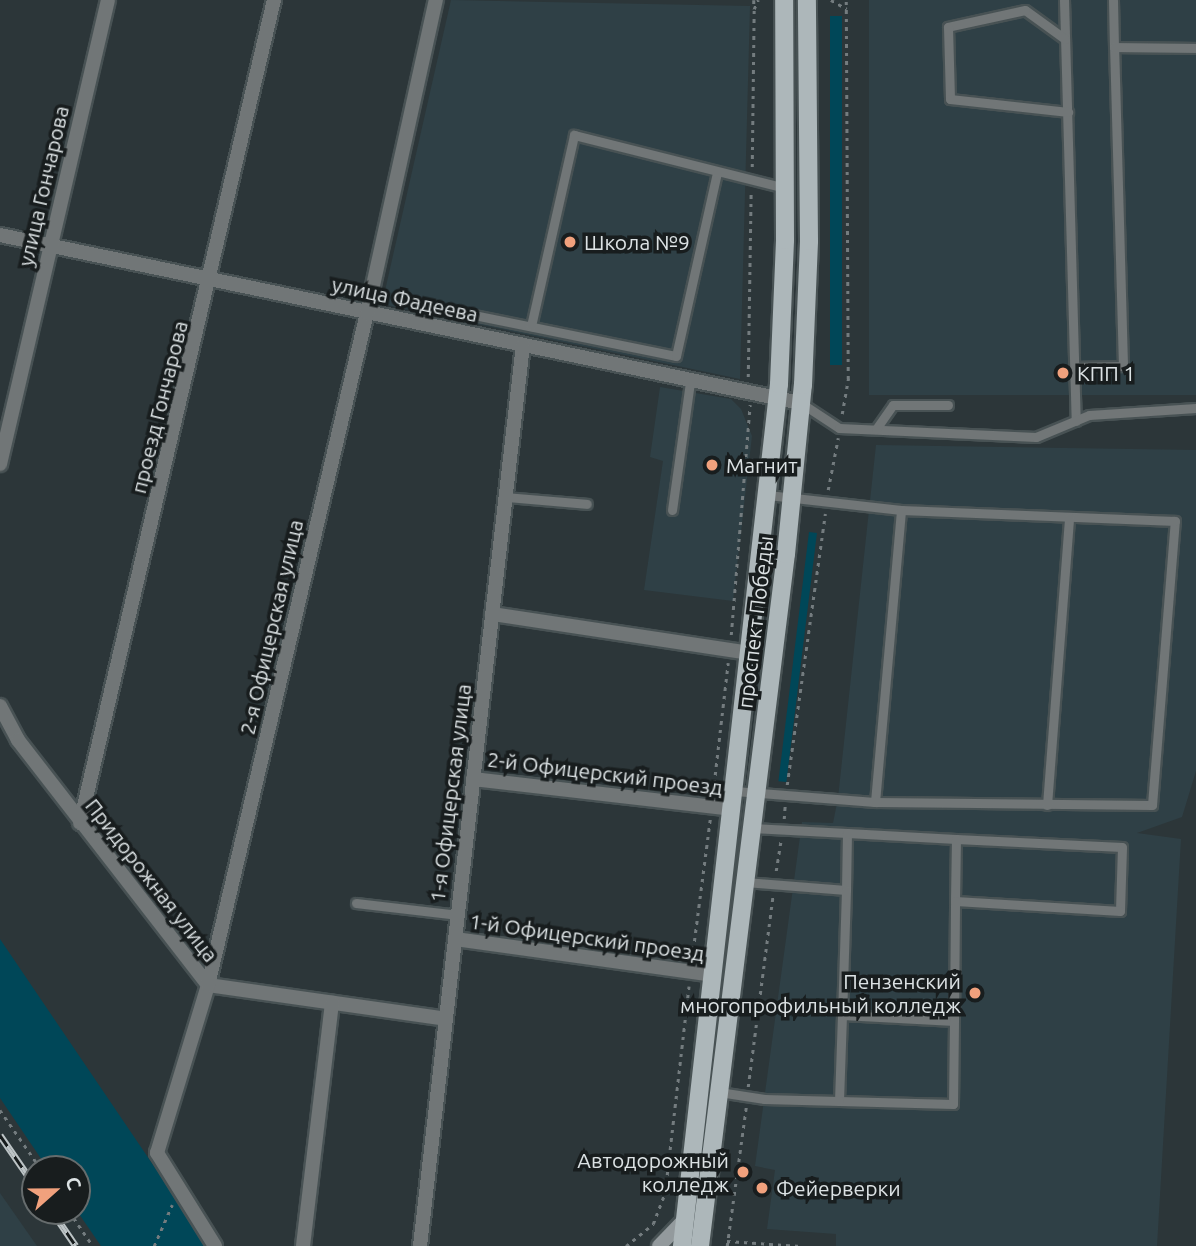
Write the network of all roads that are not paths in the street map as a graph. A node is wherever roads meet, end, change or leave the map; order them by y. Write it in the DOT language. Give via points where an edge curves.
graph roads {
  1 [pos="108,0"];
  2 [pos="274,0"];
  3 [pos="436,0"];
  4 [pos="783,0"];
  5 [pos="807,0"];
  6 [pos="1064,0"];
  7 [pos="1113,0"];
  8 [pos="1065,39"];
  9 [pos="1114,47"];
  10 [pos="1196,48"];
  11 [pos="1068,112"];
  12 [pos="717,172"];
  13 [pos="785,188"];
  14 [pos="0,235"];
  15 [pos="51,246"];
  16 [pos="211,280"];
  17 [pos="367,313"];
  18 [pos="469,314"];
  19 [pos="531,327"];
  20 [pos="523,345"];
  21 [pos="1077,367"];
  22 [pos="690,382"];
  23 [pos="778,400"];
  24 [pos="801,403"];
  25 [pos="948,405"];
  26 [pos="1196,408"];
  27 [pos="1076,421"];
  28 [pos="876,429"];
  29 [pos="0,464"];
  30 [pos="768,495"];
  31 [pos="506,496"];
  32 [pos="792,497"];
  33 [pos="587,504"];
  34 [pos="672,510"];
  35 [pos="901,510"];
  36 [pos="1069,518"];
  37 [pos="492,614"];
  38 [pos="751,653"];
  39 [pos="0,706"];
  40 [pos="473,779"];
  41 [pos="757,793"];
  42 [pos="734,800"];
  43 [pos="875,802"];
  44 [pos="1047,804"];
  45 [pos="80,823"];
  46 [pos="752,828"];
  47 [pos="847,833"];
  48 [pos="956,839"];
  49 [pos="745,882"];
  50 [pos="845,890"];
  51 [pos="955,901"];
  52 [pos="356,902"];
  53 [pos="458,915"];
  54 [pos="455,939"];
  55 [pos="713,975"];
  56 [pos="208,985"];
  57 [pos="332,1003"];
  58 [pos="842,1015"];
  59 [pos="446,1019"];
  60 [pos="954,1021"];
  61 [pos="719,1092"];
  62 [pos="839,1101"];
  63 [pos="685,1219"];
  64 [pos="215,1246"];
  65 [pos="303,1246"];
  66 [pos="419,1246"];
  67 [pos="659,1246"];
  68 [pos="682,1246"];
  69 [pos="700,1246"];
  1 -- 15 [label="street, улица Гончарова"];
  2 -- 16 [label="street, проезд Гончарова"];
  3 -- 17 [label="street, 2-я Офицерская улица"];
  4 -- 13 [label="main road, проспект Победы"];
  5 -- 24 [label="main road, проспект Победы" via="809,241"];
  6 -- 8 [label="lane"];
  7 -- 9 [label="lane"];
  8 -- 11 [label="lane"];
  8 -- 11 [label="lane" via="1025,10 947,27 950,99"];
  9 -- 10 [label="lane"];
  9 -- 21 [label="lane" via="1123,366"];
  11 -- 21 [label="lane"];
  12 -- 13 [label="lane"];
  12 -- 19 [label="lane" via="676,356"];
  12 -- 19 [label="lane" via="574,135"];
  13 -- 23 [label="main road, проспект Победы"];
  14 -- 15 [label="street, улица Фадеева"];
  15 -- 16 [label="street, улица Фадеева"];
  15 -- 29 [label="street, улица Гончарова"];
  16 -- 17 [label="street, улица Фадеева"];
  16 -- 45 [label="street, проезд Гончарова"];
  17 -- 20 [label="street, улица Фадеева"];
  17 -- 56 [label="street, 2-я Офицерская улица"];
  18 -- 19 [label="lane"];
  20 -- 22 [label="street, улица Фадеева"];
  20 -- 31 [label="street, 1-я Офицерская улица"];
  21 -- 27 [label="lane"];
  22 -- 23 [label="street, улица Фадеева"];
  22 -- 34 [label="lane"];
  23 -- 24 [label="street, улица Фадеева"];
  23 -- 30 [label="main road, проспект Победы"];
  24 -- 28 [label="lane" via="839,428"];
  24 -- 32 [label="main road, проспект Победы"];
  25 -- 28 [label="lane" via="893,405"];
  26 -- 27 [label="lane" via="1089,415"];
  27 -- 28 [label="lane" via="1036,438"];
  30 -- 32 [label="lane"];
  30 -- 38 [label="main road, проспект Победы"];
  31 -- 33 [label="lane"];
  31 -- 37 [label="street, 1-я Офицерская улица"];
  32 -- 35 [label="lane"];
  32 -- 41 [label="main road, проспект Победы"];
  35 -- 36 [label="lane"];
  35 -- 43 [label="lane"];
  36 -- 44 [label="lane"];
  36 -- 44 [label="lane" via="1175,520 1152,805"];
  37 -- 38 [label="street"];
  37 -- 40 [label="street, 1-я Офицерская улица"];
  38 -- 42 [label="main road, проспект Победы"];
  39 -- 45 [label="street, Придорожная улица" via="18,740"];
  40 -- 42 [label="street, 2-й Офицерский проезд" via="712,807"];
  40 -- 53 [label="street, 1-я Офицерская улица"];
  41 -- 42 [label="lane"];
  41 -- 43 [label="lane"];
  41 -- 46 [label="main road, проспект Победы"];
  42 -- 55 [label="main road, проспект Победы"];
  43 -- 44 [label="lane"];
  45 -- 56 [label="street, Придорожная улица"];
  46 -- 47 [label="lane"];
  46 -- 49 [label="main road, проспект Победы"];
  47 -- 48 [label="lane"];
  47 -- 50 [label="lane"];
  48 -- 51 [label="lane"];
  48 -- 51 [label="lane" via="1122,847 1120,911"];
  49 -- 50 [label="lane"];
  49 -- 61 [label="main road, проспект Победы"];
  50 -- 58 [label="lane"];
  51 -- 60 [label="lane"];
  52 -- 53 [label="lane"];
  53 -- 54 [label="street, 1-я Офицерская улица"];
  54 -- 55 [label="street, 1-й Офицерский проезд"];
  54 -- 59 [label="street, 1-я Офицерская улица"];
  55 -- 63 [label="main road, проспект Победы"];
  56 -- 57 [label="street, Придорожная улица"];
  56 -- 64 [label="street, 2-я Офицерская улица" via="157,1153"];
  57 -- 59 [label="street, Придорожная улица"];
  57 -- 65 [label="street"];
  58 -- 60 [label="lane"];
  58 -- 62 [label="lane"];
  59 -- 66 [label="street, 1-я Офицерская улица"];
  60 -- 62 [label="lane" via="953,1104"];
  61 -- 62 [label="lane"];
  61 -- 69 [label="main road, проспект Победы"];
  63 -- 67 [label="main road"];
  63 -- 68 [label="main road, проспект Победы"];
}
